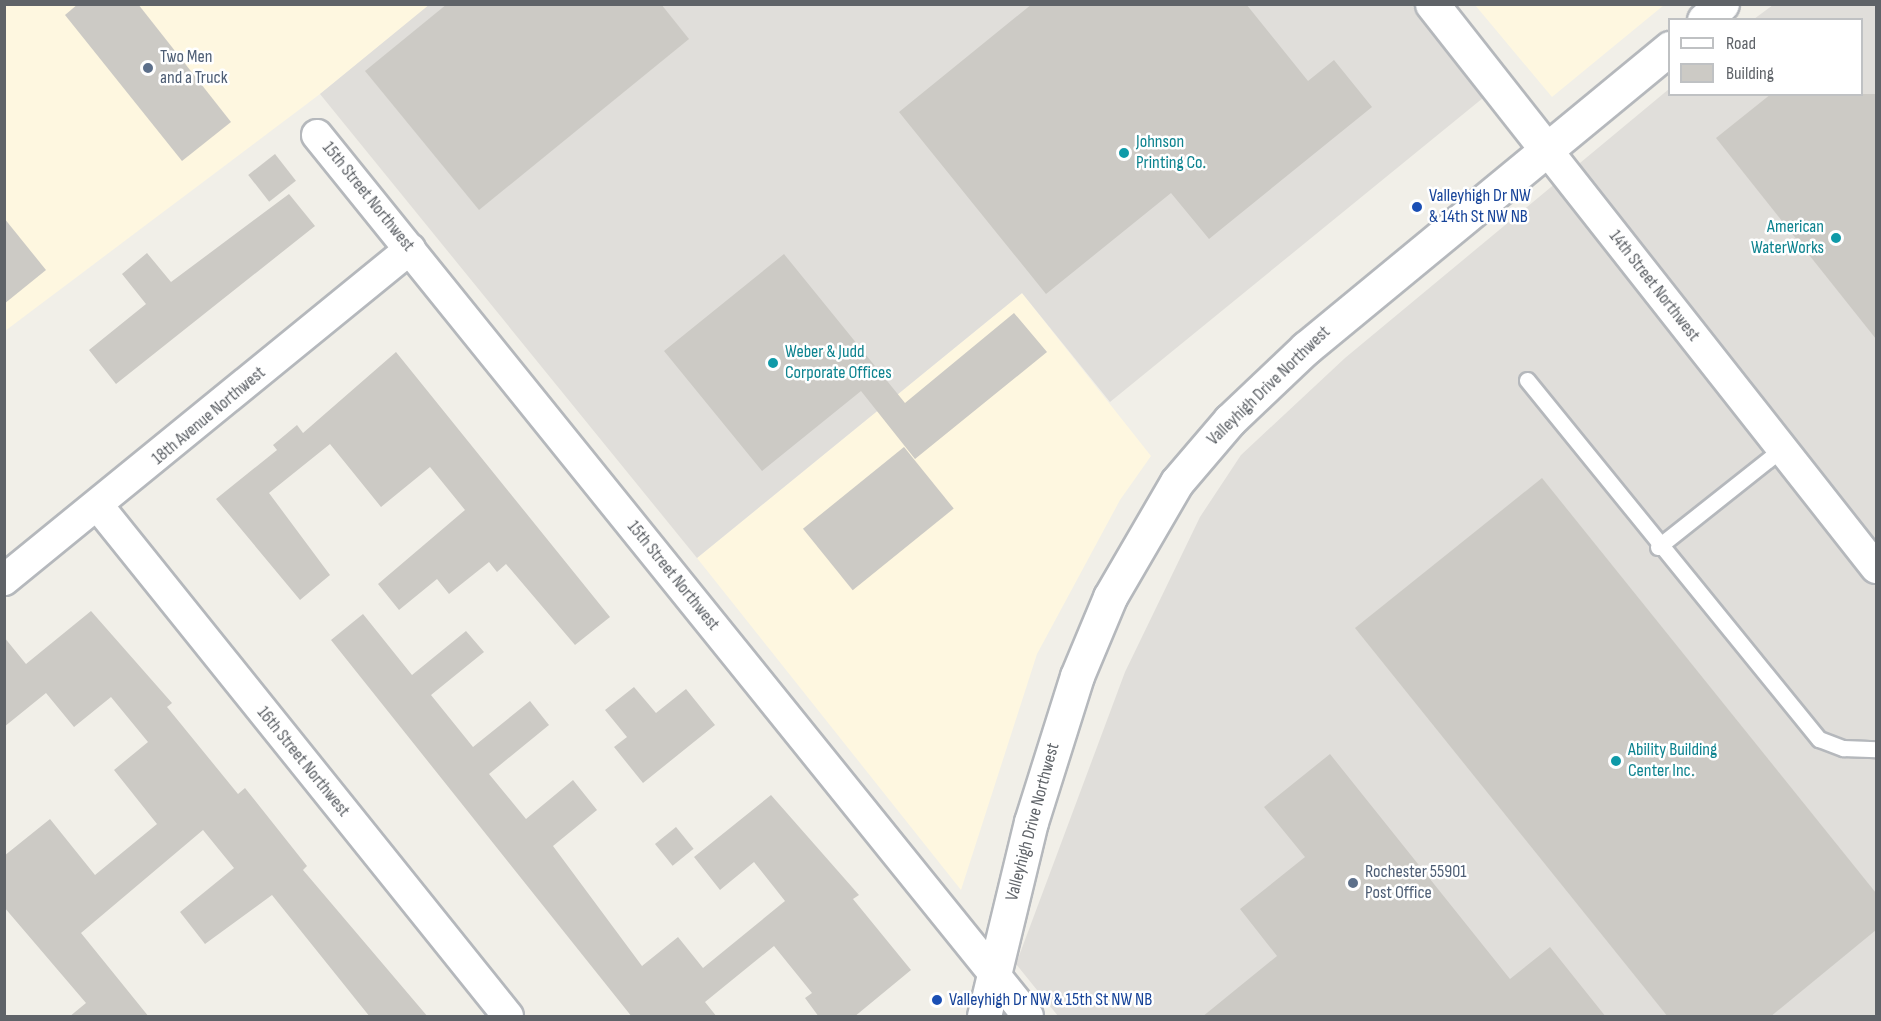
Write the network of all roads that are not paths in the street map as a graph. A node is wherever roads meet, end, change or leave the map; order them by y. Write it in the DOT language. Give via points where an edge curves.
graph roads {
  1 [pos="1432,4"];
  2 [pos="1722,4"];
  3 [pos="1706,18"];
  4 [pos="1668,50"];
  5 [pos="317,135"];
  6 [pos="1547,150"];
  7 [pos="410,249"];
  8 [pos="1527,380"];
  9 [pos="1783,448"];
  10 [pos="99,507"];
  11 [pos="1658,547"];
  12 [pos="1876,568"];
  13 [pos="4,580"];
  14 [pos="1876,749"];
  15 [pos="994,973"];
  16 [pos="508,1017"];
  17 [pos="984,1017"];
  18 [pos="1028,1017"];
  1 -- 6 [label="main road, 14th Street Northwest"];
  2 -- 3 [label="main road"];
  4 -- 6 [label="main road, Valleyhigh Drive Northwest"];
  5 -- 7 [label="street, 15th Street Northwest"];
  6 -- 9 [label="street, 14th Street Northwest"];
  6 -- 15 [label="main road, Valleyhigh Drive Northwest" via="1306,348 1208,443 1161,505 1110,597 1077,676 1031,822"];
  7 -- 10 [label="street, 18th Avenue Northwest"];
  7 -- 15 [label="street, 15th Street Northwest"];
  8 -- 11 [label="lane"];
  9 -- 11 [label="lane"];
  9 -- 12 [label="street, 14th Street Northwest"];
  10 -- 13 [label="street, 18th Avenue Northwest"];
  10 -- 16 [label="street, 16th Street Northwest"];
  11 -- 14 [label="lane" via="1819,739 1843,748"];
  15 -- 17 [label="main road, Valleyhigh Drive Northwest"];
  15 -- 18 [label="street, 15th Street Northwest"];
}
